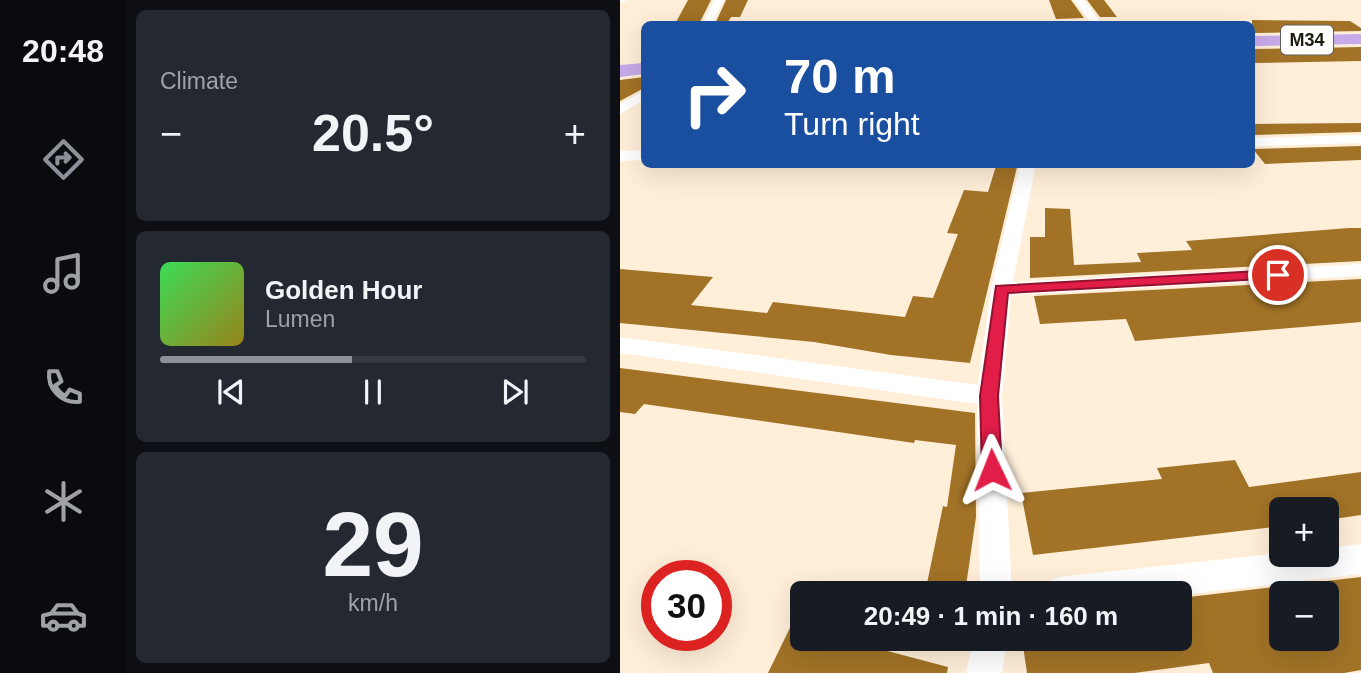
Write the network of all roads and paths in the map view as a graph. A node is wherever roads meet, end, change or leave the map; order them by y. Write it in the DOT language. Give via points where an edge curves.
graph roads {
  1 [pos="719,0"];
  2 [pos="1079,0"];
  3 [pos="708,21"];
  4 [pos="1095,21"];
  5 [pos="1361,37"];
  6 [pos="1255,39"];
  7 [pos="641,67"];
  8 [pos="620,69"];
  9 [pos="641,97"];
  10 [pos="620,110"];
  11 [pos="1361,138"];
  12 [pos="1255,142"];
  13 [pos="641,155"];
  14 [pos="620,156"];
  15 [pos="1027,168"];
  16 [pos="1361,270"];
  17 [pos="1001,289"];
  18 [pos="620,345"];
  19 [pos="989,396"];
  20 [pos="1361,559"];
  21 [pos="996,581"];
  22 [pos="1166,581"];
  23 [pos="988,651"];
  24 [pos="984,673"];
  1 -- 3 [label="street"];
  2 -- 4 [label="street"];
  5 -- 6 [label="main road, M34"];
  7 -- 8 [label="main road"];
  9 -- 10 [label="street"];
  11 -- 12 [label="street"];
  13 -- 14 [label="street"];
  15 -- 17 [label="street"];
  16 -- 17 [label="street"];
  17 -- 19 [label="street"];
  18 -- 19 [label="street"];
  19 -- 21 [label="street"];
  20 -- 22 [label="street"];
  23 -- 24 [label="street"];
}
